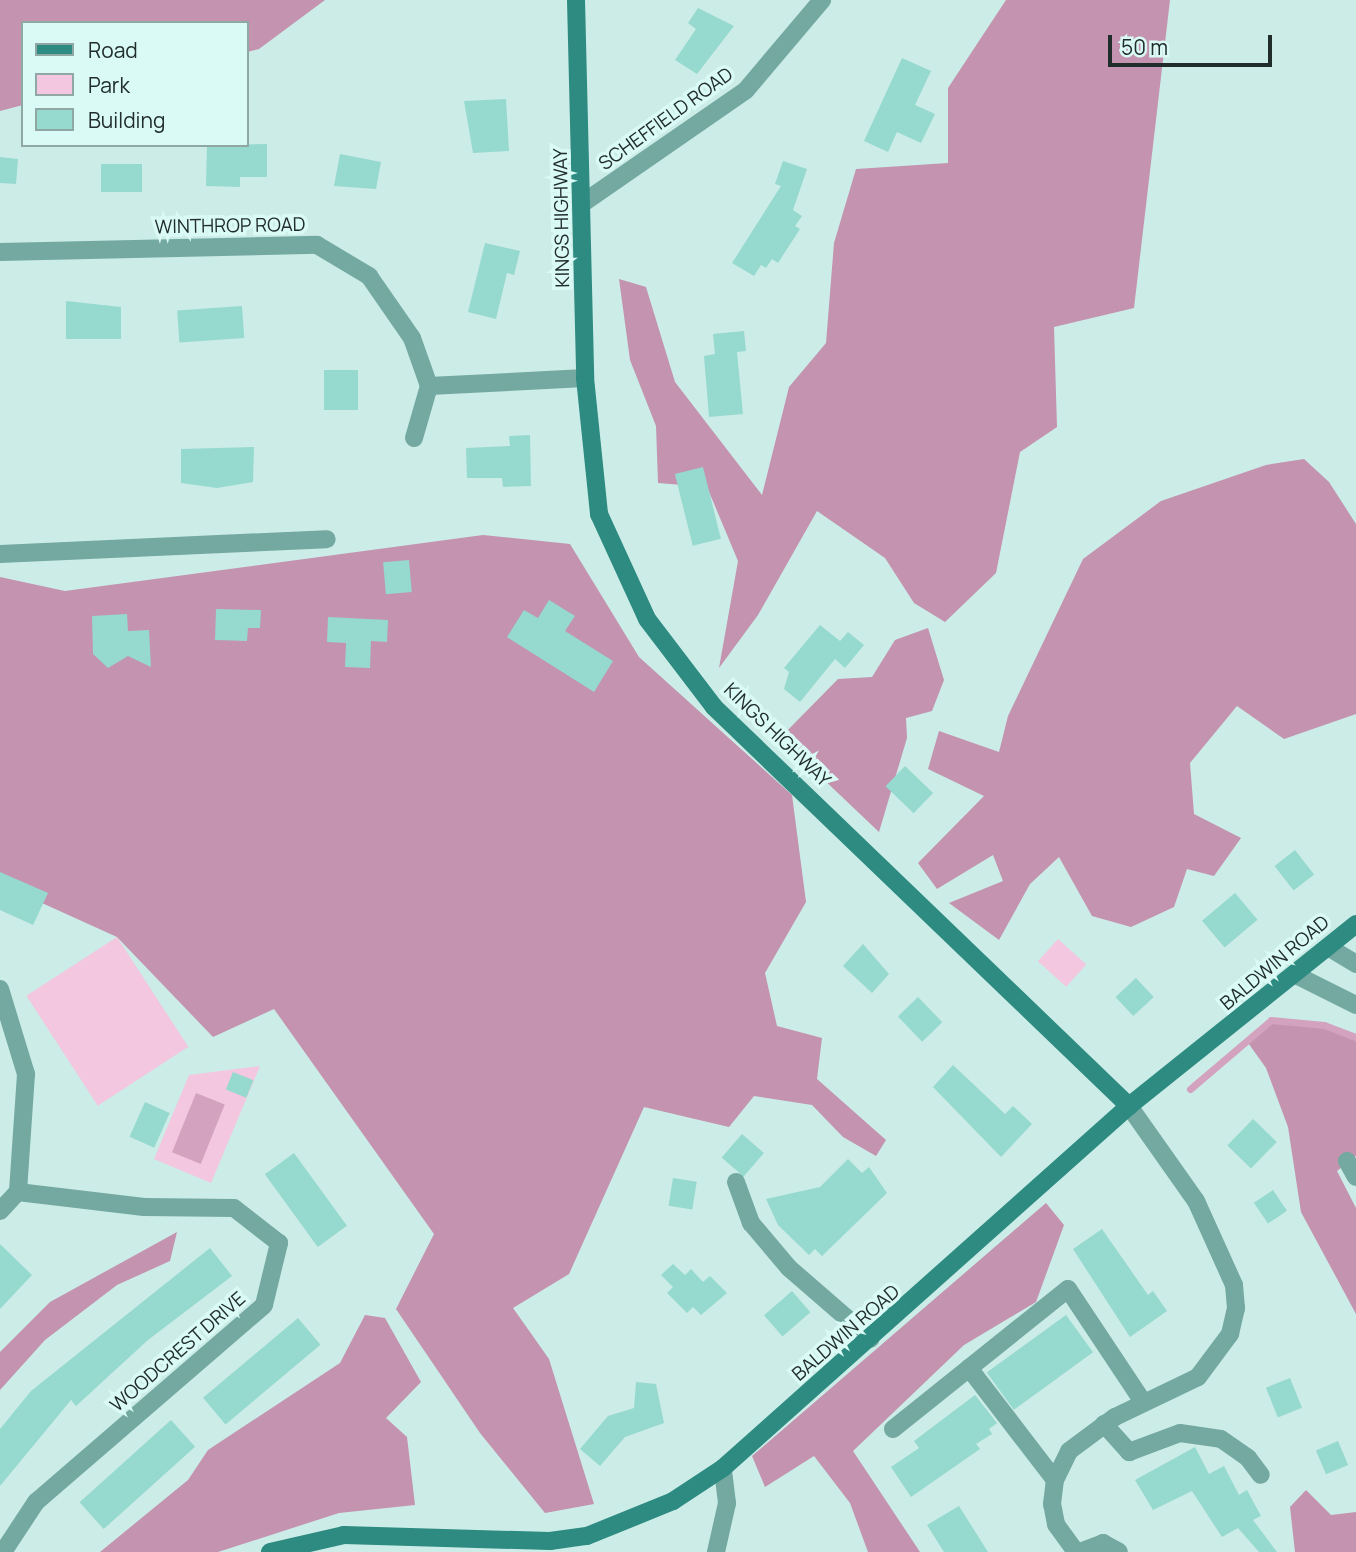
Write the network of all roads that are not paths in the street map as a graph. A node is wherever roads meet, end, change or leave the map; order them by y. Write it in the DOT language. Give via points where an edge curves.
graph roads {
  1 [pos="576,0"];
  2 [pos="822,0"];
  3 [pos="583,203"];
  4 [pos="0,252"];
  5 [pos="586,379"];
  6 [pos="429,386"];
  7 [pos="414,438"];
  8 [pos="327,539"];
  9 [pos="0,554"];
  10 [pos="1356,924"];
  11 [pos="1328,947"];
  12 [pos="1356,964"];
  13 [pos="1296,975"];
  14 [pos="0,989"];
  15 [pos="1356,1005"];
  16 [pos="1129,1106"];
  17 [pos="1347,1161"];
  18 [pos="1356,1177"];
  19 [pos="736,1182"];
  20 [pos="18,1192"];
  21 [pos="0,1212"];
  22 [pos="871,1339"];
  23 [pos="969,1368"];
  24 [pos="1143,1402"];
  25 [pos="1104,1424"];
  26 [pos="893,1429"];
  27 [pos="723,1468"];
  28 [pos="1261,1475"];
  29 [pos="1055,1480"];
  30 [pos="3,1552"];
  31 [pos="270,1552"];
  32 [pos="716,1552"];
  33 [pos="1078,1552"];
  34 [pos="1119,1552"];
  1 -- 3 [label="street, KINGS HIGHWAY"];
  2 -- 3 [label="street, SCHEFFIELD ROAD" via="746,90"];
  3 -- 5 [label="street, KINGS HIGHWAY"];
  4 -- 6 [label="street, WINTHROP ROAD" via="317,245 369,276 412,338"];
  5 -- 6 [label="street"];
  5 -- 16 [label="street, KINGS HIGHWAY" via="599,514 647,619 714,707"];
  6 -- 7 [label="street"];
  8 -- 9 [label="street"];
  10 -- 11 [label="street, BALDWIN ROAD"];
  11 -- 12 [label="street"];
  11 -- 13 [label="street, BALDWIN ROAD"];
  13 -- 15 [label="street"];
  13 -- 16 [label="street, BALDWIN ROAD"];
  14 -- 20 [label="street" via="26,1074"];
  16 -- 22 [label="street, BALDWIN ROAD"];
  16 -- 24 [label="street" via="1196,1201 1234,1285 1236,1308 1230,1334 1215,1360 1198,1377"];
  17 -- 18 [label="street"];
  19 -- 22 [label="street" via="751,1223 789,1268"];
  20 -- 21 [label="street"];
  20 -- 30 [label="street, WOODCREST DRIVE" via="144,1207 234,1208 279,1243 264,1305 36,1502"];
  22 -- 27 [label="street, BALDWIN ROAD"];
  23 -- 24 [label="street" via="1068,1289"];
  23 -- 26 [label="street"];
  23 -- 29 [label="street"];
  24 -- 25 [label="street"];
  25 -- 28 [label="street" via="1129,1452 1180,1433 1222,1439"];
  25 -- 29 [label="street" via="1069,1451"];
  27 -- 31 [label="street, BALDWIN ROAD" via="673,1501 587,1536 512,1542 344,1535"];
  27 -- 32 [label="street" via="727,1503"];
  29 -- 33 [label="street" via="1056,1524"];
  33 -- 34 [label="street" via="1103,1543"];
}
